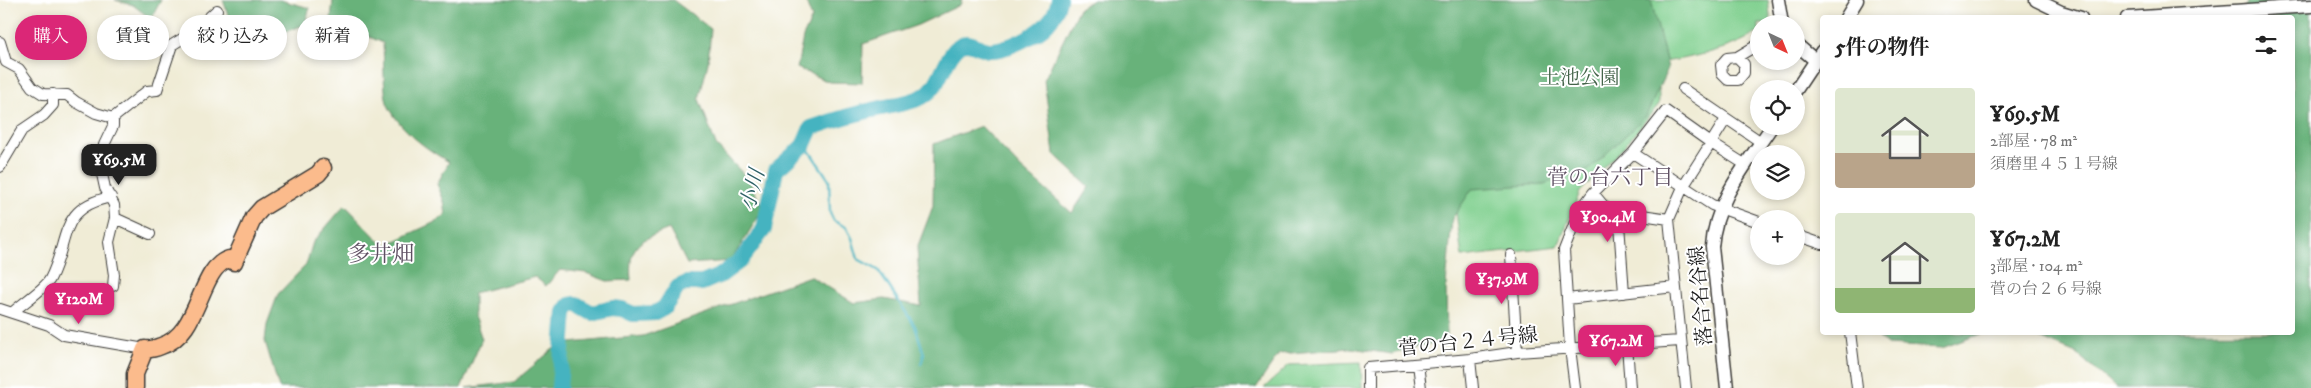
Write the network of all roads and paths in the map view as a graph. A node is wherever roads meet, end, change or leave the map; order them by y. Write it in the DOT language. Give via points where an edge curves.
graph roads {
  1 [pos="1778,0"];
  2 [pos="1858,0"];
  3 [pos="2036,0"];
  4 [pos="2311,6"];
  5 [pos="217,10"];
  6 [pos="1780,15"];
  7 [pos="1848,15"];
  8 [pos="2071,15"];
  9 [pos="2173,15"];
  10 [pos="0,42"];
  11 [pos="1805,49"];
  12 [pos="1750,50"];
  13 [pos="1819,56"];
  14 [pos="1737,58"];
  15 [pos="1803,80"];
  16 [pos="1683,89"];
  17 [pos="52,94"];
  18 [pos="113,118"];
  19 [pos="1726,119"];
  20 [pos="1766,135"];
  21 [pos="1762,142"];
  22 [pos="1711,143"];
  23 [pos="1633,153"];
  24 [pos="1746,165"];
  25 [pos="0,167"];
  26 [pos="323,168"];
  27 [pos="1683,187"];
  28 [pos="1593,193"];
  29 [pos="111,197"];
  30 [pos="1720,207"];
  31 [pos="115,218"];
  32 [pos="1669,219"];
  33 [pos="1750,219"];
  34 [pos="1619,224"];
  35 [pos="150,234"];
  36 [pos="1805,238"];
  37 [pos="1820,243"];
  38 [pos="1511,255"];
  39 [pos="113,286"];
  40 [pos="1676,287"];
  41 [pos="1624,293"];
  42 [pos="1566,299"];
  43 [pos="0,309"];
  44 [pos="12,312"];
  45 [pos="1850,335"];
  46 [pos="1680,341"];
  47 [pos="1627,344"];
  48 [pos="1570,348"];
  49 [pos="145,349"];
  50 [pos="1517,352"];
  51 [pos="1470,359"];
  52 [pos="1418,364"];
  53 [pos="135,388"];
  54 [pos="1368,388"];
  55 [pos="1421,388"];
  56 [pos="1473,388"];
  57 [pos="1575,388"];
  58 [pos="1630,388"];
  59 [pos="1686,388"];
  60 [pos="1727,388"];
  61 [pos="1857,388"];
  1 -- 6 [label="street"];
  2 -- 7 [label="street"];
  3 -- 8 [label="street"];
  4 -- 9 [label="street"];
  5 -- 18 [label="street" via="193,32 172,45 157,90 146,91"];
  10 -- 17 [label="street" via="6,62 19,69 32,87 43,94"];
  11 -- 13 [label="street"];
  12 -- 14 [label="street"];
  13 -- 15 [label="street"];
  16 -- 19 [label="street"];
  17 -- 18 [label="street" via="66,95 96,113"];
  17 -- 25 [label="street" via="52,105 44,115 22,130"];
  18 -- 29 [label="street" via="100,165"];
  19 -- 21 [label="street"];
  19 -- 22 [label="street"];
  20 -- 21 [label="street, 落合名谷線"];
  21 -- 24 [label="street, 落合名谷線"];
  22 -- 23 [label="street" via="1666,111"];
  22 -- 24 [label="street"];
  22 -- 27 [label="street"];
  23 -- 27 [label="street"];
  23 -- 28 [label="street"];
  24 -- 30 [label="street, 落合名谷線"];
  26 -- 49 [label="main road" via="262,208 254,217 234,262 221,262 214,271 178,336 164,345"];
  27 -- 30 [label="street"];
  27 -- 32 [label="street"];
  28 -- 34 [label="street"];
  28 -- 42 [label="street" via="1579,212 1564,250"];
  29 -- 31 [label="street"];
  29 -- 44 [label="street" via="87,204 72,218 50,280"];
  30 -- 33 [label="street"];
  30 -- 60 [label="street, 落合名谷線" via="1712,247"];
  31 -- 35 [label="street"];
  31 -- 39 [label="street" via="109,242"];
  32 -- 34 [label="street" via="1642,215"];
  32 -- 40 [label="street"];
  34 -- 41 [label="street"];
  36 -- 37 [label="street"];
  38 -- 50 [label="street"];
  40 -- 41 [label="street"];
  40 -- 46 [label="street"];
  41 -- 42 [label="street"];
  42 -- 48 [label="street"];
  43 -- 44 [label="street"];
  44 -- 49 [label="street" via="49,325 64,335"];
  45 -- 61 [label="street"];
  46 -- 47 [label="street, 菅の台２４号線"];
  46 -- 59 [label="street"];
  47 -- 48 [label="street, 菅の台２４号線"];
  47 -- 58 [label="street"];
  48 -- 50 [label="street, 菅の台２４号線"];
  48 -- 57 [label="street"];
  49 -- 53 [label="main road" via="136,374"];
  50 -- 51 [label="street, 菅の台２４号線"];
  51 -- 52 [label="street, 菅の台２４号線"];
  51 -- 56 [label="street"];
  52 -- 54 [label="street, 菅の台２４号線" via="1368,368"];
  52 -- 55 [label="street"];
}
